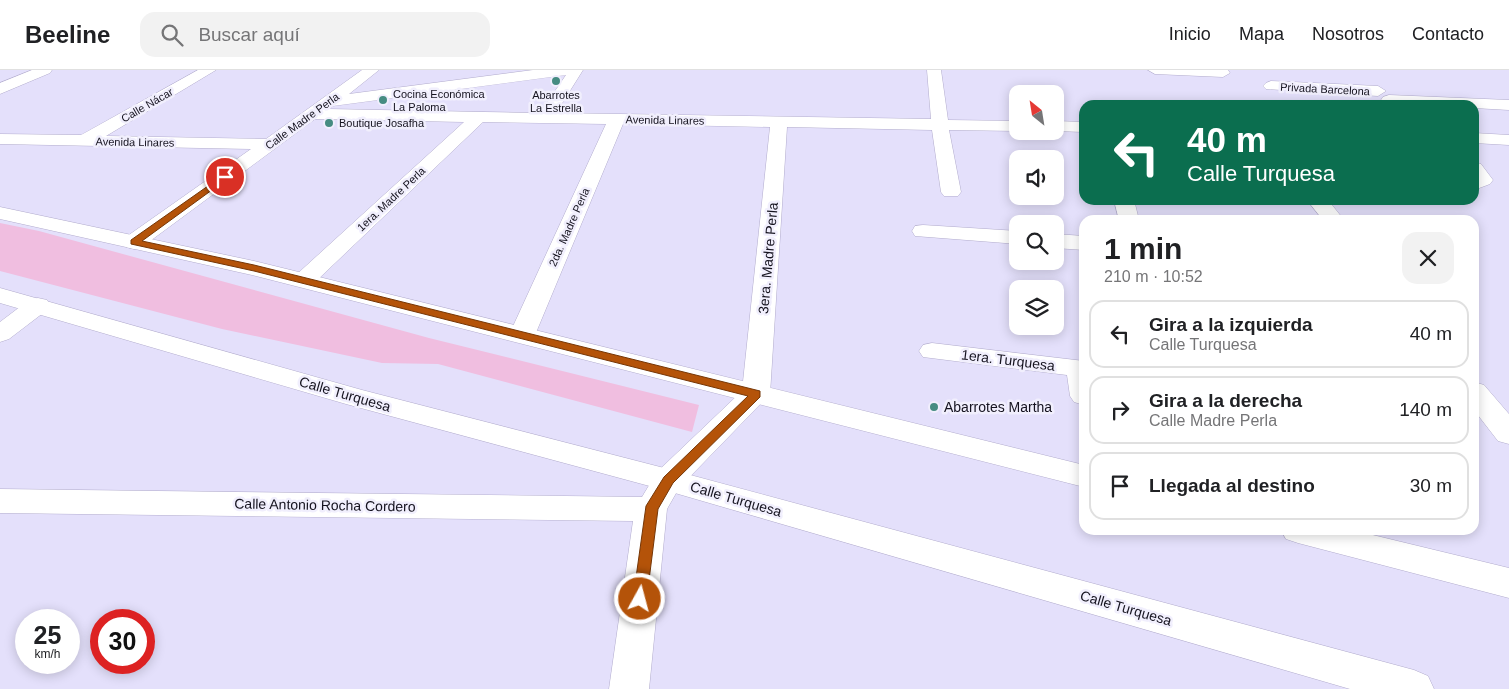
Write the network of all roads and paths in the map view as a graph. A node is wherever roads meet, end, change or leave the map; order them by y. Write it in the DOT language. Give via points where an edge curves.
graph roads {
  1 [pos="45,70"];
  2 [pos="209,70"];
  3 [pos="372,70"];
  4 [pos="567,70"];
  5 [pos="576,70"];
  6 [pos="934,70"];
  7 [pos="1157,70"];
  8 [pos="1223,73"];
  9 [pos="1358,75"];
  10 [pos="1271,86"];
  11 [pos="0,89"];
  12 [pos="1388,99"];
  13 [pos="1408,100"];
  14 [pos="329,101"];
  15 [pos="1479,104"];
  16 [pos="1509,105"];
  17 [pos="312,114"];
  18 [pos="479,117"];
  19 [pos="545,118"];
  20 [pos="617,119"];
  21 [pos="779,122"];
  22 [pos="940,125"];
  23 [pos="1009,126"];
  24 [pos="1064,126"];
  25 [pos="1079,127"];
  26 [pos="1479,138"];
  27 [pos="0,139"];
  28 [pos="1509,140"];
  29 [pos="84,141"];
  30 [pos="270,144"];
  31 [pos="951,192"];
  32 [pos="1321,205"];
  33 [pos="0,213"];
  34 [pos="1330,215"];
  35 [pos="923,231"];
  36 [pos="1009,237"];
  37 [pos="134,242"];
  38 [pos="1064,242"];
  39 [pos="1079,243"];
  40 [pos="304,280"];
  41 [pos="0,295"];
  42 [pos="38,305"];
  43 [pos="2,331"];
  44 [pos="522,335"];
  45 [pos="932,351"];
  46 [pos="1079,369"];
  47 [pos="756,394"];
  48 [pos="1479,402"];
  49 [pos="1509,434"];
  50 [pos="1079,475"];
  51 [pos="668,480"];
  52 [pos="0,501"];
  53 [pos="651,509"];
  54 [pos="1318,535"];
  55 [pos="1509,583"];
  56 [pos="630,689"];
  57 [pos="1414,689"];
  1 -- 11 [label="street"];
  2 -- 29 [label="street, Calle Nácar"];
  3 -- 14 [label="street, Calle Madre Perla"];
  4 -- 14 [label="street"];
  5 -- 19 [label="street"];
  6 -- 22 [label="street"];
  7 -- 8 [label="street"];
  9 -- 12 [label="street"];
  10 -- 12 [label="street, Privada Barcelona"];
  12 -- 13 [label="street, Privada Barcelona"];
  14 -- 17 [label="street, Calle Madre Perla"];
  15 -- 16 [label="street, Privada Barcelona"];
  17 -- 18 [label="street, Avenida Linares"];
  17 -- 30 [label="street, Calle Madre Perla"];
  18 -- 19 [label="street, Avenida Linares"];
  18 -- 40 [label="street, 1era. Madre Perla"];
  19 -- 20 [label="street, Avenida Linares"];
  20 -- 21 [label="street, Avenida Linares"];
  20 -- 44 [label="street, 2da. Madre Perla"];
  21 -- 22 [label="street, Avenida Linares"];
  21 -- 47 [label="street, 3era. Madre Perla"];
  22 -- 23 [label="street, Avenida Linares"];
  22 -- 31 [label="street"];
  24 -- 25 [label="street"];
  26 -- 28 [label="street"];
  27 -- 29 [label="street, Avenida Linares"];
  29 -- 30 [label="street, Avenida Linares"];
  30 -- 37 [label="street, Calle Madre Perla"];
  32 -- 34 [label="street"];
  33 -- 37 [label="street"];
  35 -- 36 [label="street"];
  37 -- 40 [label="street"];
  38 -- 39 [label="street"];
  40 -- 44 [label="street"];
  41 -- 42 [label="street, Calle Turquesa"];
  42 -- 43 [label="street"];
  42 -- 51 [label="street, Calle Turquesa" via="356,398"];
  44 -- 47 [label="street"];
  45 -- 46 [label="street, 1era. Turquesa"];
  47 -- 50 [label="street"];
  47 -- 51 [label="street"];
  48 -- 49 [label="street"];
  51 -- 53 [label="street"];
  51 -- 57 [label="street, Calle Turquesa"];
  52 -- 53 [label="street, Calle Antonio Rocha Cordero"];
  53 -- 56 [label="street"];
  54 -- 55 [label="street"];
}
